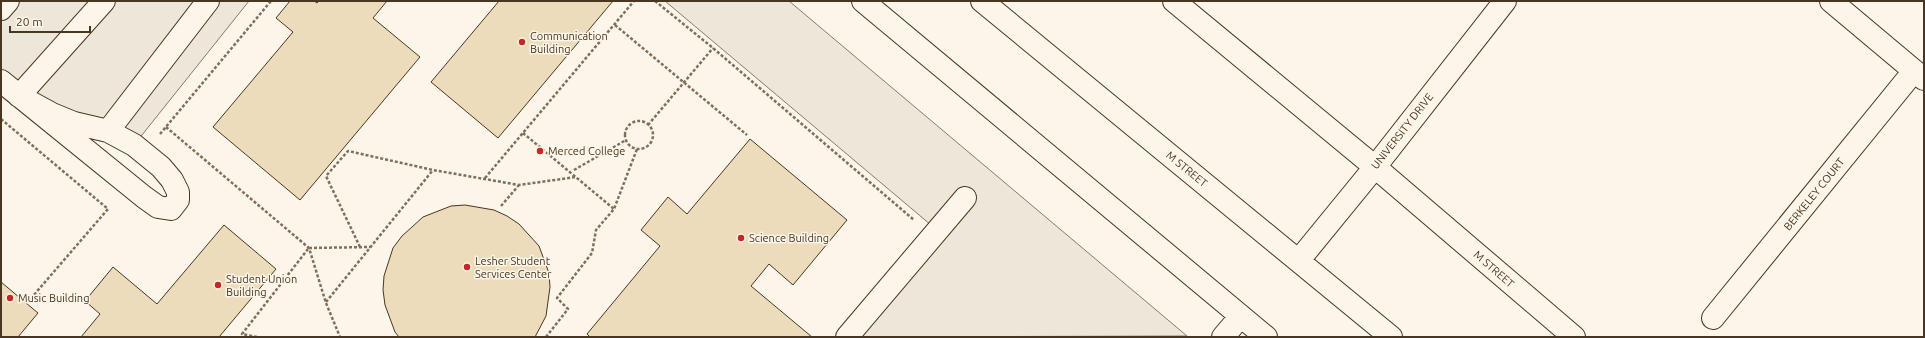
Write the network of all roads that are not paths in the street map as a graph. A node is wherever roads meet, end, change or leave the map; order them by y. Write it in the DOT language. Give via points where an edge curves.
graph roads {
  1 [pos="8,1"];
  2 [pos="104,1"];
  3 [pos="208,1"];
  4 [pos="864,1"];
  5 [pos="982,1"];
  6 [pos="1174,1"];
  7 [pos="1505,1"];
  8 [pos="1831,1"];
  9 [pos="1,9"];
  10 [pos="1919,75"];
  11 [pos="1,81"];
  12 [pos="19,96"];
  13 [pos="108,131"];
  14 [pos="1375,167"];
  15 [pos="965,198"];
  16 [pos="1298,260"];
  17 [pos="1240,316"];
  18 [pos="1713,318"];
  19 [pos="847,337"];
  20 [pos="1223,337"];
  21 [pos="1266,337"];
  22 [pos="1391,337"];
  23 [pos="1574,337"];
  1 -- 9 [label="street"];
  2 -- 12 [label="street"];
  3 -- 13 [label="street"];
  4 -- 17 [label="street"];
  5 -- 16 [label="street, M STREET"];
  6 -- 14 [label="street, M STREET"];
  7 -- 14 [label="street, UNIVERSITY DRIVE"];
  8 -- 10 [label="street"];
  10 -- 18 [label="street, BERKELEY COURT"];
  11 -- 12 [label="street"];
  12 -- 13 [label="street" via="74,123"];
  12 -- 13 [label="street" via="144,198 158,207 171,209 178,200 178,192 172,180 161,167 134,146"];
  14 -- 16 [label="street, UNIVERSITY DRIVE"];
  14 -- 23 [label="street, M STREET"];
  15 -- 19 [label="street"];
  16 -- 22 [label="street, M STREET"];
  17 -- 20 [label="street"];
  17 -- 21 [label="street"];
}
